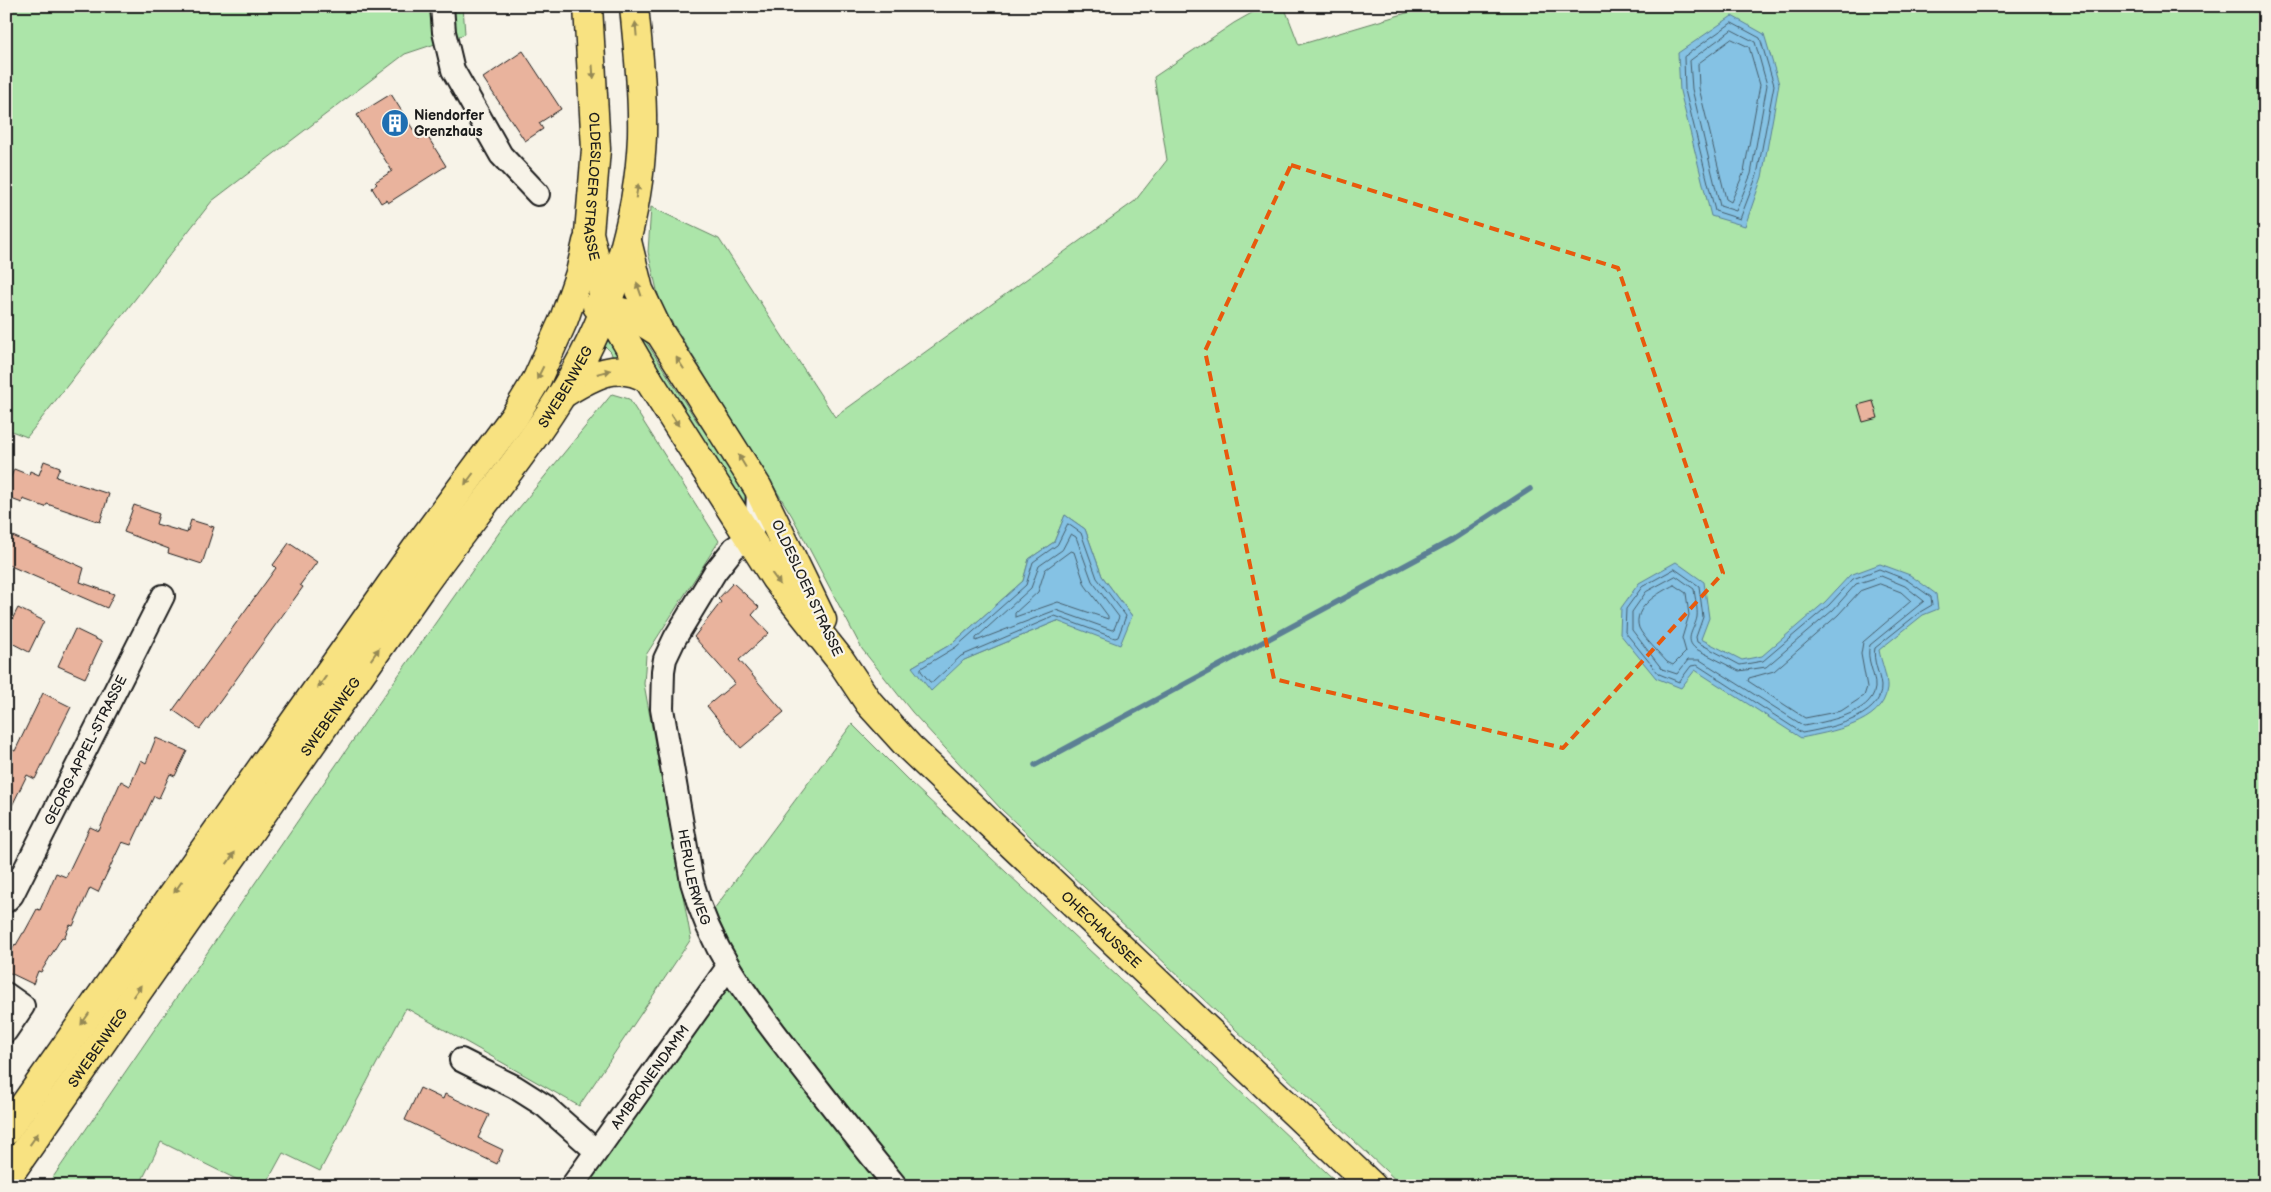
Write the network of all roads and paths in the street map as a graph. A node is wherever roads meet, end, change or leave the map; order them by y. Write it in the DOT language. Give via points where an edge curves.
graph roads {
  1 [pos="442,6"];
  2 [pos="588,6"];
  3 [pos="634,6"];
  4 [pos="538,194"];
  5 [pos="590,233"];
  6 [pos="626,239"];
  7 [pos="606,307"];
  8 [pos="564,319"];
  9 [pos="660,333"];
  10 [pos="648,379"];
  11 [pos="563,394"];
  12 [pos="758,488"];
  13 [pos="750,538"];
  14 [pos="792,554"];
  15 [pos="163,596"];
  16 [pos="841,662"];
  17 [pos="6,901"];
  18 [pos="728,967"];
  19 [pos="6,994"];
  20 [pos="6,1031"];
  21 [pos="461,1060"];
  22 [pos="6,1131"];
  23 [pos="596,1151"];
  24 [pos="6,1179"];
  25 [pos="572,1186"];
  26 [pos="896,1186"];
  27 [pos="1372,1186"];
  1 -- 4 [label="street" via="453,70 501,156"];
  2 -- 5 [label="main road, OLDESLOER STRASSE, one-way" via="596,149"];
  6 -- 3 [label="main road, one-way" via="638,181 642,133"];
  5 -- 7 [label="main road, OLDESLOER STRASSE"];
  5 -- 8 [label="main road, SWEBENWEG"];
  6 -- 7 [label="main road, SWEBENWEG"];
  9 -- 6 [label="main road, one-way" via="639,290"];
  7 -- 8 [label="main road, OLDESLOER STRASSE" via="584,308"];
  7 -- 9 [label="main road, OLDESLOER STRASSE" via="637,317"];
  7 -- 10 [label="main road, OLDESLOER STRASSE"];
  7 -- 11 [label="main road, SWEBENWEG"];
  8 -- 22 [label="main road, SWEBENWEG, one-way" via="537,379 509,425 416,549"];
  12 -- 9 [label="main road, OLDESLOER STRASSE, one-way"];
  11 -- 10 [label="main road, one-way" via="596,374 610,370 632,372"];
  10 -- 13 [label="main road, OLDESLOER STRASSE, one-way"];
  24 -- 11 [label="main road, SWEBENWEG, one-way" via="428,578"];
  12 -- 13 [label="street" via="757,518"];
  12 -- 14 [label="main road, OLDESLOER STRASSE"];
  13 -- 14 [label="street" via="772,540"];
  13 -- 16 [label="main road, OLDESLOER STRASSE, one-way" via="775,578"];
  13 -- 18 [label="street, HERULERWEG" via="723,560 675,638 665,659 661,686 662,709 692,882 710,934"];
  14 -- 16 [label="main road, OLDESLOER STRASSE"];
  15 -- 17 [label="street, GEORG-APPEL-STRASSE" via="12,895"];
  16 -- 27 [label="main road, OHECHAUSSEE" via="869,703 909,747"];
  18 -- 23 [label="street, AMBRONENDAMM"];
  18 -- 26 [label="street, HERULERWEG" via="740,988"];
  19 -- 20 [label="street" via="24,1006"];
  21 -- 23 [label="street" via="545,1106"];
  23 -- 25 [label="street, AMBRONENDAMM"];
}
